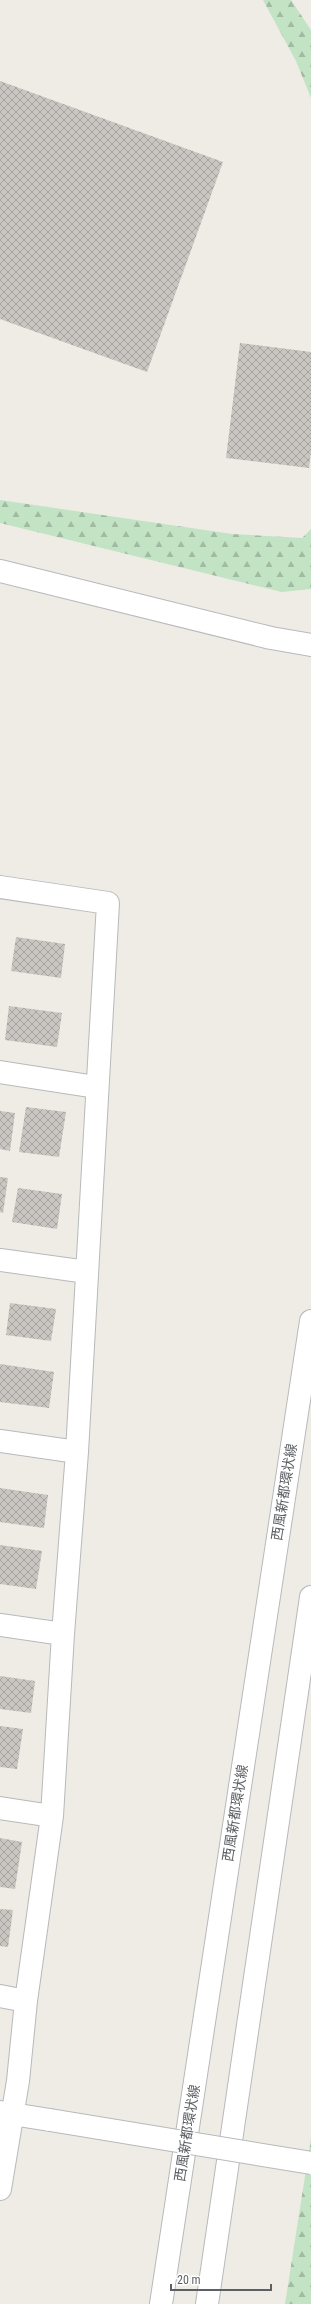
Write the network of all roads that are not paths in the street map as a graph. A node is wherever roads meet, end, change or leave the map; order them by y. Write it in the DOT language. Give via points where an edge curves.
graph roads {
  1 [pos="0,571"];
  2 [pos="311,645"];
  3 [pos="0,887"];
  4 [pos="0,1072"];
  5 [pos="96,1087"];
  6 [pos="0,1260"];
  7 [pos="87,1272"];
  8 [pos="311,1321"];
  9 [pos="0,1442"];
  10 [pos="77,1452"];
  11 [pos="311,1597"];
  12 [pos="0,1625"];
  13 [pos="62,1634"];
  14 [pos="0,1808"];
  15 [pos="52,1816"];
  16 [pos="0,1996"];
  17 [pos="26,2001"];
  18 [pos="6,2113"];
  19 [pos="311,2163"];
  20 [pos="0,2189"];
  21 [pos="162,2304"];
  22 [pos="207,2304"];
  1 -- 2 [label="street" via="271,638"];
  3 -- 5 [label="street" via="108,903"];
  4 -- 5 [label="street"];
  5 -- 7 [label="street"];
  6 -- 7 [label="street"];
  7 -- 10 [label="street"];
  8 -- 21 [label="street, 西風新都環状線"];
  9 -- 10 [label="street"];
  10 -- 13 [label="street"];
  11 -- 22 [label="street"];
  12 -- 13 [label="street"];
  13 -- 15 [label="street"];
  14 -- 15 [label="street"];
  15 -- 17 [label="street"];
  16 -- 17 [label="street"];
  17 -- 18 [label="street" via="18,2081"];
  18 -- 19 [label="street, bridge"];
  18 -- 20 [label="street"];
}
